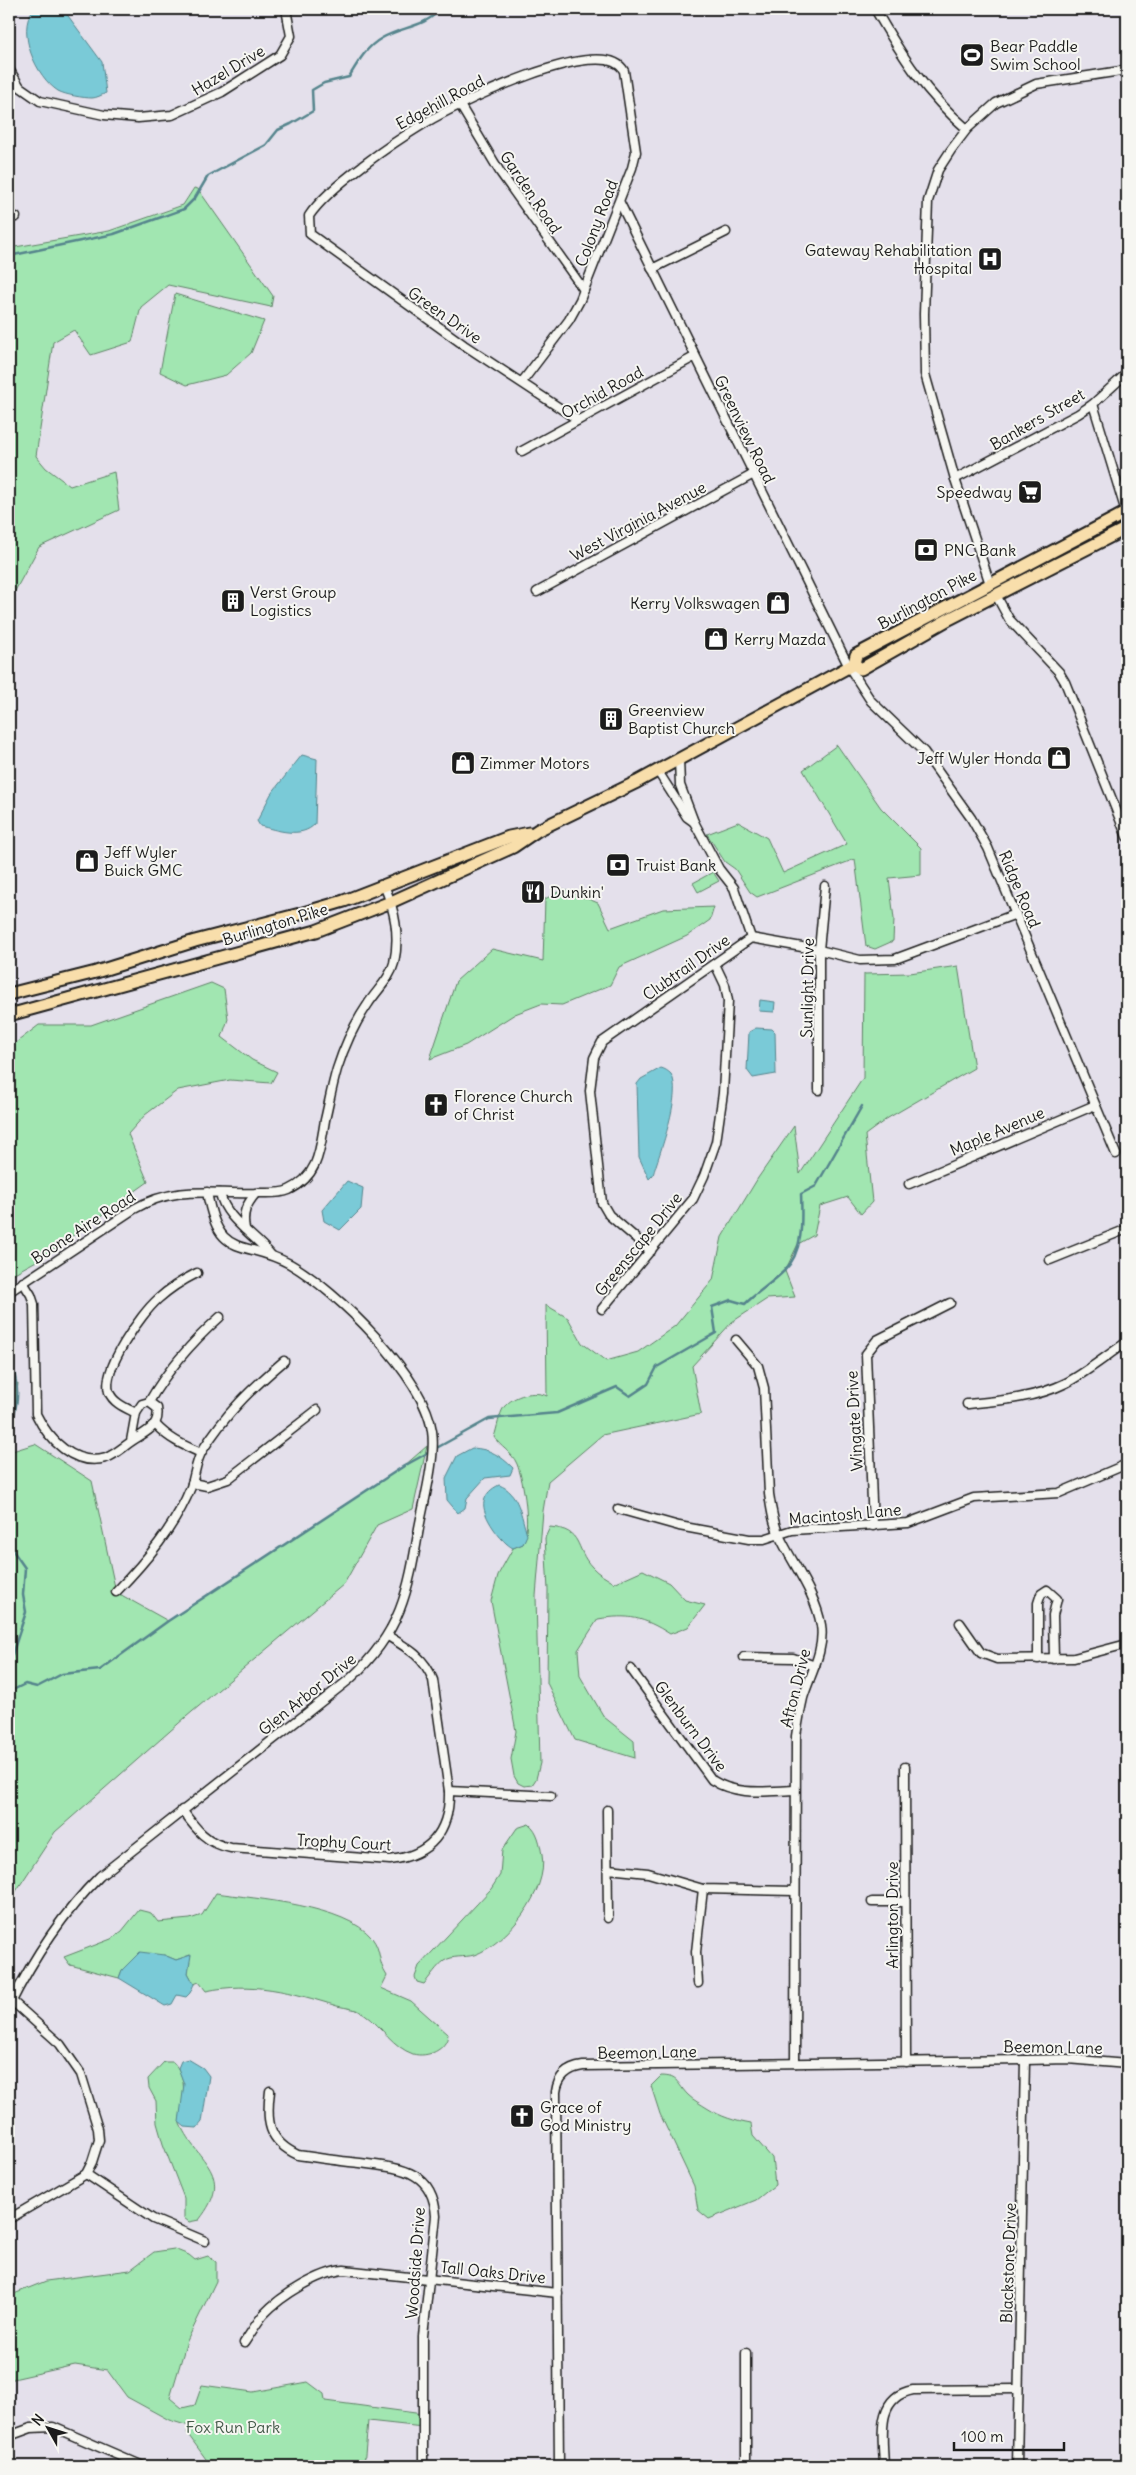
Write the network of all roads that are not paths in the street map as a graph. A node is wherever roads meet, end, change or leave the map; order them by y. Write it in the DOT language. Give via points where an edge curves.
graph roads {
  1 [pos="286,9"];
  2 [pos="875,9"];
  3 [pos="615,60"];
  4 [pos="9,69"];
  5 [pos="1127,70"];
  6 [pos="17,82"];
  7 [pos="9,87"];
  8 [pos="460,105"];
  9 [pos="967,129"];
  10 [pos="620,203"];
  11 [pos="308,222"];
  12 [pos="726,232"];
  13 [pos="652,269"];
  14 [pos="584,290"];
  15 [pos="694,357"];
  16 [pos="1127,373"];
  17 [pos="522,382"];
  18 [pos="1093,404"];
  19 [pos="578,420"];
  20 [pos="522,451"];
  21 [pos="752,475"];
  22 [pos="955,479"];
  23 [pos="1127,512"];
  24 [pos="1127,528"];
  25 [pos="990,584"];
  26 [pos="538,592"];
  27 [pos="996,595"];
  28 [pos="851,665"];
  29 [pos="679,759"];
  30 [pos="657,770"];
  31 [pos="694,822"];
  32 [pos="538,830"];
  33 [pos="1127,837"];
  34 [pos="384,886"];
  35 [pos="826,886"];
  36 [pos="391,902"];
  37 [pos="1016,914"];
  38 [pos="751,938"];
  39 [pos="819,950"];
  40 [pos="715,964"];
  41 [pos="9,994"];
  42 [pos="9,1015"];
  43 [pos="819,1090"];
  44 [pos="1095,1105"];
  45 [pos="1116,1154"];
  46 [pos="909,1184"];
  47 [pos="207,1192"];
  48 [pos="220,1193"];
  49 [pos="256,1194"];
  50 [pos="245,1229"];
  51 [pos="1127,1229"];
  52 [pos="651,1252"];
  53 [pos="271,1256"];
  54 [pos="1050,1260"];
  55 [pos="196,1273"];
  56 [pos="23,1282"];
  57 [pos="9,1292"];
  58 [pos="950,1304"];
  59 [pos="602,1309"];
  60 [pos="220,1317"];
  61 [pos="736,1340"];
  62 [pos="1127,1342"];
  63 [pos="284,1361"];
  64 [pos="149,1402"];
  65 [pos="967,1404"];
  66 [pos="317,1410"];
  67 [pos="136,1413"];
  68 [pos="156,1425"];
  69 [pos="131,1441"];
  70 [pos="201,1453"];
  71 [pos="1127,1464"];
  72 [pos="192,1483"];
  73 [pos="618,1509"];
  74 [pos="873,1526"];
  75 [pos="779,1534"];
  76 [pos="116,1592"];
  77 [pos="960,1624"];
  78 [pos="388,1636"];
  79 [pos="1127,1644"];
  80 [pos="744,1657"];
  81 [pos="1038,1659"];
  82 [pos="1054,1659"];
  83 [pos="815,1666"];
  84 [pos="631,1669"];
  85 [pos="905,1767"];
  86 [pos="795,1790"];
  87 [pos="449,1791"];
  88 [pos="551,1796"];
  89 [pos="182,1810"];
  90 [pos="607,1810"];
  91 [pos="608,1870"];
  92 [pos="703,1889"];
  93 [pos="795,1891"];
  94 [pos="872,1902"];
  95 [pos="905,1902"];
  96 [pos="608,1918"];
  97 [pos="698,1983"];
  98 [pos="10,2004"];
  99 [pos="1024,2060"];
  100 [pos="906,2062"];
  101 [pos="795,2063"];
  102 [pos="1127,2064"];
  103 [pos="270,2091"];
  104 [pos="86,2174"];
  105 [pos="9,2219"];
  106 [pos="204,2241"];
  107 [pos="429,2279"];
  108 [pos="558,2293"];
  109 [pos="244,2342"];
  110 [pos="746,2353"];
  111 [pos="1017,2389"];
  112 [pos="9,2436"];
  113 [pos="143,2466"];
  114 [pos="423,2466"];
  115 [pos="559,2466"];
  116 [pos="746,2466"];
  117 [pos="884,2466"];
  118 [pos="1017,2466"];
  1 -- 6 [label="street, Hazel Drive" via="290,36 280,55 222,92 172,115 138,118 104,115 40,101"];
  2 -- 9 [label="street" via="924,87"];
  3 -- 8 [label="street, Edgehill Road" via="584,61 535,72"];
  3 -- 10 [label="street, Colony Road" via="624,70 636,152"];
  4 -- 6 [label="street, Hazel Drive"];
  5 -- 9 [label="street" via="1036,84 996,103"];
  6 -- 7 [label="street"];
  8 -- 11 [label="street, Edgehill Road" via="401,138 347,179 313,209"];
  8 -- 14 [label="street, Garden Road" via="500,172"];
  9 -- 22 [label="street" via="938,170 928,200 926,224 925,374"];
  10 -- 13 [label="street, Greenview Road"];
  10 -- 14 [label="street, Colony Road"];
  11 -- 17 [label="street, Green Drive" via="310,234 326,246 464,345"];
  12 -- 13 [label="street"];
  13 -- 15 [label="street, Greenview Road"];
  14 -- 17 [label="street, Colony Road" via="569,320"];
  15 -- 19 [label="street, Orchid Road"];
  15 -- 21 [label="street, Greenview Road"];
  16 -- 18 [label="street, Bankers Street"];
  17 -- 19 [label="street, Green Drive"];
  18 -- 22 [label="street, Bankers Street"];
  18 -- 23 [label="street"];
  19 -- 20 [label="street, Orchid Road"];
  21 -- 26 [label="street, West Virginia Avenue"];
  21 -- 28 [label="street, Greenview Road"];
  22 -- 25 [label="street"];
  23 -- 25 [label="main road, Burlington Pike"];
  24 -- 27 [label="main road, Burlington Pike"];
  25 -- 28 [label="main road, Burlington Pike" via="856,655"];
  27 -- 28 [label="main road, Burlington Pike" via="861,668"];
  27 -- 33 [label="street" via="1009,619 1065,682"];
  28 -- 29 [label="main road, Burlington Pike"];
  28 -- 37 [label="street, Ridge Road" via="871,701 915,741 971,818 988,848"];
  29 -- 30 [label="main road, Burlington Pike"];
  29 -- 31 [label="street" via="680,785"];
  30 -- 31 [label="street" via="687,817"];
  30 -- 32 [label="main road, Burlington Pike"];
  31 -- 38 [label="street" via="719,869 734,888"];
  32 -- 34 [label="main road, Burlington Pike" via="509,837"];
  32 -- 36 [label="main road, Burlington Pike" via="513,847"];
  34 -- 36 [label="street, Boone Aire Road"];
  34 -- 41 [label="main road, Burlington Pike" via="300,914"];
  35 -- 39 [label="street, Sunlight Drive"];
  36 -- 42 [label="main road, Burlington Pike" via="316,930"];
  36 -- 49 [label="street, Boone Aire Road" via="397,928 391,970 367,1004 340,1061 319,1158 303,1180 288,1190"];
  37 -- 39 [label="street, Clubtrail Drive" via="895,959 860,960"];
  37 -- 44 [label="street, Ridge Road"];
  38 -- 39 [label="street, Clubtrail Drive"];
  38 -- 40 [label="street, Clubtrail Drive"];
  39 -- 43 [label="street, Sunlight Drive"];
  40 -- 52 [label="street, Greenscape Drive" via="726,985 728,1001 723,1093 716,1142 693,1199"];
  40 -- 52 [label="street, Clubtrail Drive" via="602,1042 594,1058 590,1091 602,1203 609,1215"];
  44 -- 45 [label="street, Ridge Road"];
  44 -- 46 [label="street, Maple Avenue"];
  47 -- 48 [label="street, Boone Aire Road"];
  47 -- 53 [label="street, Glen Arbor Drive" via="221,1236 240,1247"];
  47 -- 56 [label="street, Boone Aire Road" via="178,1192 144,1203"];
  48 -- 49 [label="street, Boone Aire Road"];
  48 -- 50 [label="street, Glen Arbor Drive" via="225,1206"];
  49 -- 50 [label="street" via="245,1208"];
  50 -- 53 [label="street, Glen Arbor Drive"];
  51 -- 54 [label="street"];
  52 -- 59 [label="street, Greenscape Drive"];
  53 -- 78 [label="street, Glen Arbor Drive" via="290,1264 323,1287 387,1350 409,1378 430,1422 432,1449 411,1576"];
  55 -- 67 [label="street" via="157,1299 130,1333 108,1378 110,1393 118,1403"];
  56 -- 57 [label="street, Boone Aire Road"];
  56 -- 69 [label="street" via="34,1304 36,1414 44,1430 65,1450 86,1458 104,1458 117,1453"];
  58 -- 74 [label="street, Wingate Drive" via="877,1340 866,1354"];
  60 -- 64 [label="street" via="192,1342"];
  61 -- 75 [label="street, Afton Drive" via="754,1361 762,1378 769,1494"];
  62 -- 65 [label="street" via="1049,1390"];
  63 -- 70 [label="street" via="239,1400"];
  64 -- 67 [label="street" via="142,1404"];
  64 -- 68 [label="street" via="157,1408"];
  66 -- 72 [label="street" via="228,1479 207,1486"];
  67 -- 69 [label="street"];
  68 -- 69 [label="street"];
  68 -- 70 [label="street" via="165,1436"];
  70 -- 72 [label="street"];
  71 -- 74 [label="street, Macintosh Lane" via="1059,1493 974,1498 908,1523"];
  72 -- 76 [label="street" via="165,1534 144,1563"];
  73 -- 75 [label="street, Macintosh Lane" via="679,1526 749,1539"];
  74 -- 75 [label="street, Macintosh Lane" via="792,1530"];
  75 -- 83 [label="street, Afton Drive" via="811,1594 821,1625"];
  77 -- 81 [label="street" via="975,1646 989,1658"];
  78 -- 87 [label="street, Trophy Court" via="418,1655 430,1673 435,1688"];
  78 -- 89 [label="street, Glen Arbor Drive" via="350,1679"];
  79 -- 82 [label="street" via="1091,1654"];
  80 -- 83 [label="street" via="793,1658"];
  81 -- 82 [label="street"];
  81 -- 82 [label="street" via="1038,1603 1041,1594 1047,1590 1057,1599 1053,1615"];
  83 -- 86 [label="street, Afton Drive" via="798,1719"];
  84 -- 86 [label="street, Glenburn Drive" via="712,1780 731,1789 752,1792"];
  85 -- 95 [label="street, Arlington Drive"];
  86 -- 93 [label="street, Afton Drive"];
  87 -- 88 [label="street"];
  87 -- 89 [label="street, Trophy Court" via="448,1817 436,1838 416,1854 390,1860 225,1847 203,1836"];
  89 -- 98 [label="street, Glen Arbor Drive" via="122,1857 80,1897 49,1937"];
  90 -- 91 [label="street"];
  91 -- 92 [label="street" via="648,1873"];
  91 -- 96 [label="street"];
  92 -- 93 [label="street"];
  92 -- 97 [label="street" via="696,1952"];
  93 -- 101 [label="street, Afton Drive"];
  94 -- 95 [label="street"];
  95 -- 100 [label="street, Arlington Drive"];
  98 -- 104 [label="street" via="24,2010 60,2044 81,2074 99,2140"];
  99 -- 100 [label="street, Beemon Lane"];
  99 -- 102 [label="street, Beemon Lane" via="1067,2059"];
  99 -- 111 [label="street, Blackstone Drive" via="1023,2250"];
  100 -- 101 [label="street, Beemon Lane"];
  101 -- 108 [label="street, Beemon Lane" via="583,2066 563,2075 556,2092"];
  103 -- 107 [label="street, Woodside Drive" via="269,2125 273,2135 287,2150 298,2156 400,2168 424,2182 435,2207"];
  104 -- 105 [label="street"];
  104 -- 106 [label="street" via="153,2219"];
  107 -- 108 [label="street, Tall Oaks Drive"];
  107 -- 109 [label="street, Tall Oaks Drive" via="344,2270 326,2273 270,2309"];
  107 -- 114 [label="street, Woodside Drive" via="423,2336"];
  108 -- 115 [label="street, Beemon Lane"];
  110 -- 116 [label="street"];
  111 -- 117 [label="street" via="913,2390 899,2395 884,2415"];
  111 -- 118 [label="street, Blackstone Drive"];
  112 -- 113 [label="street" via="31,2428 53,2426"];
}
